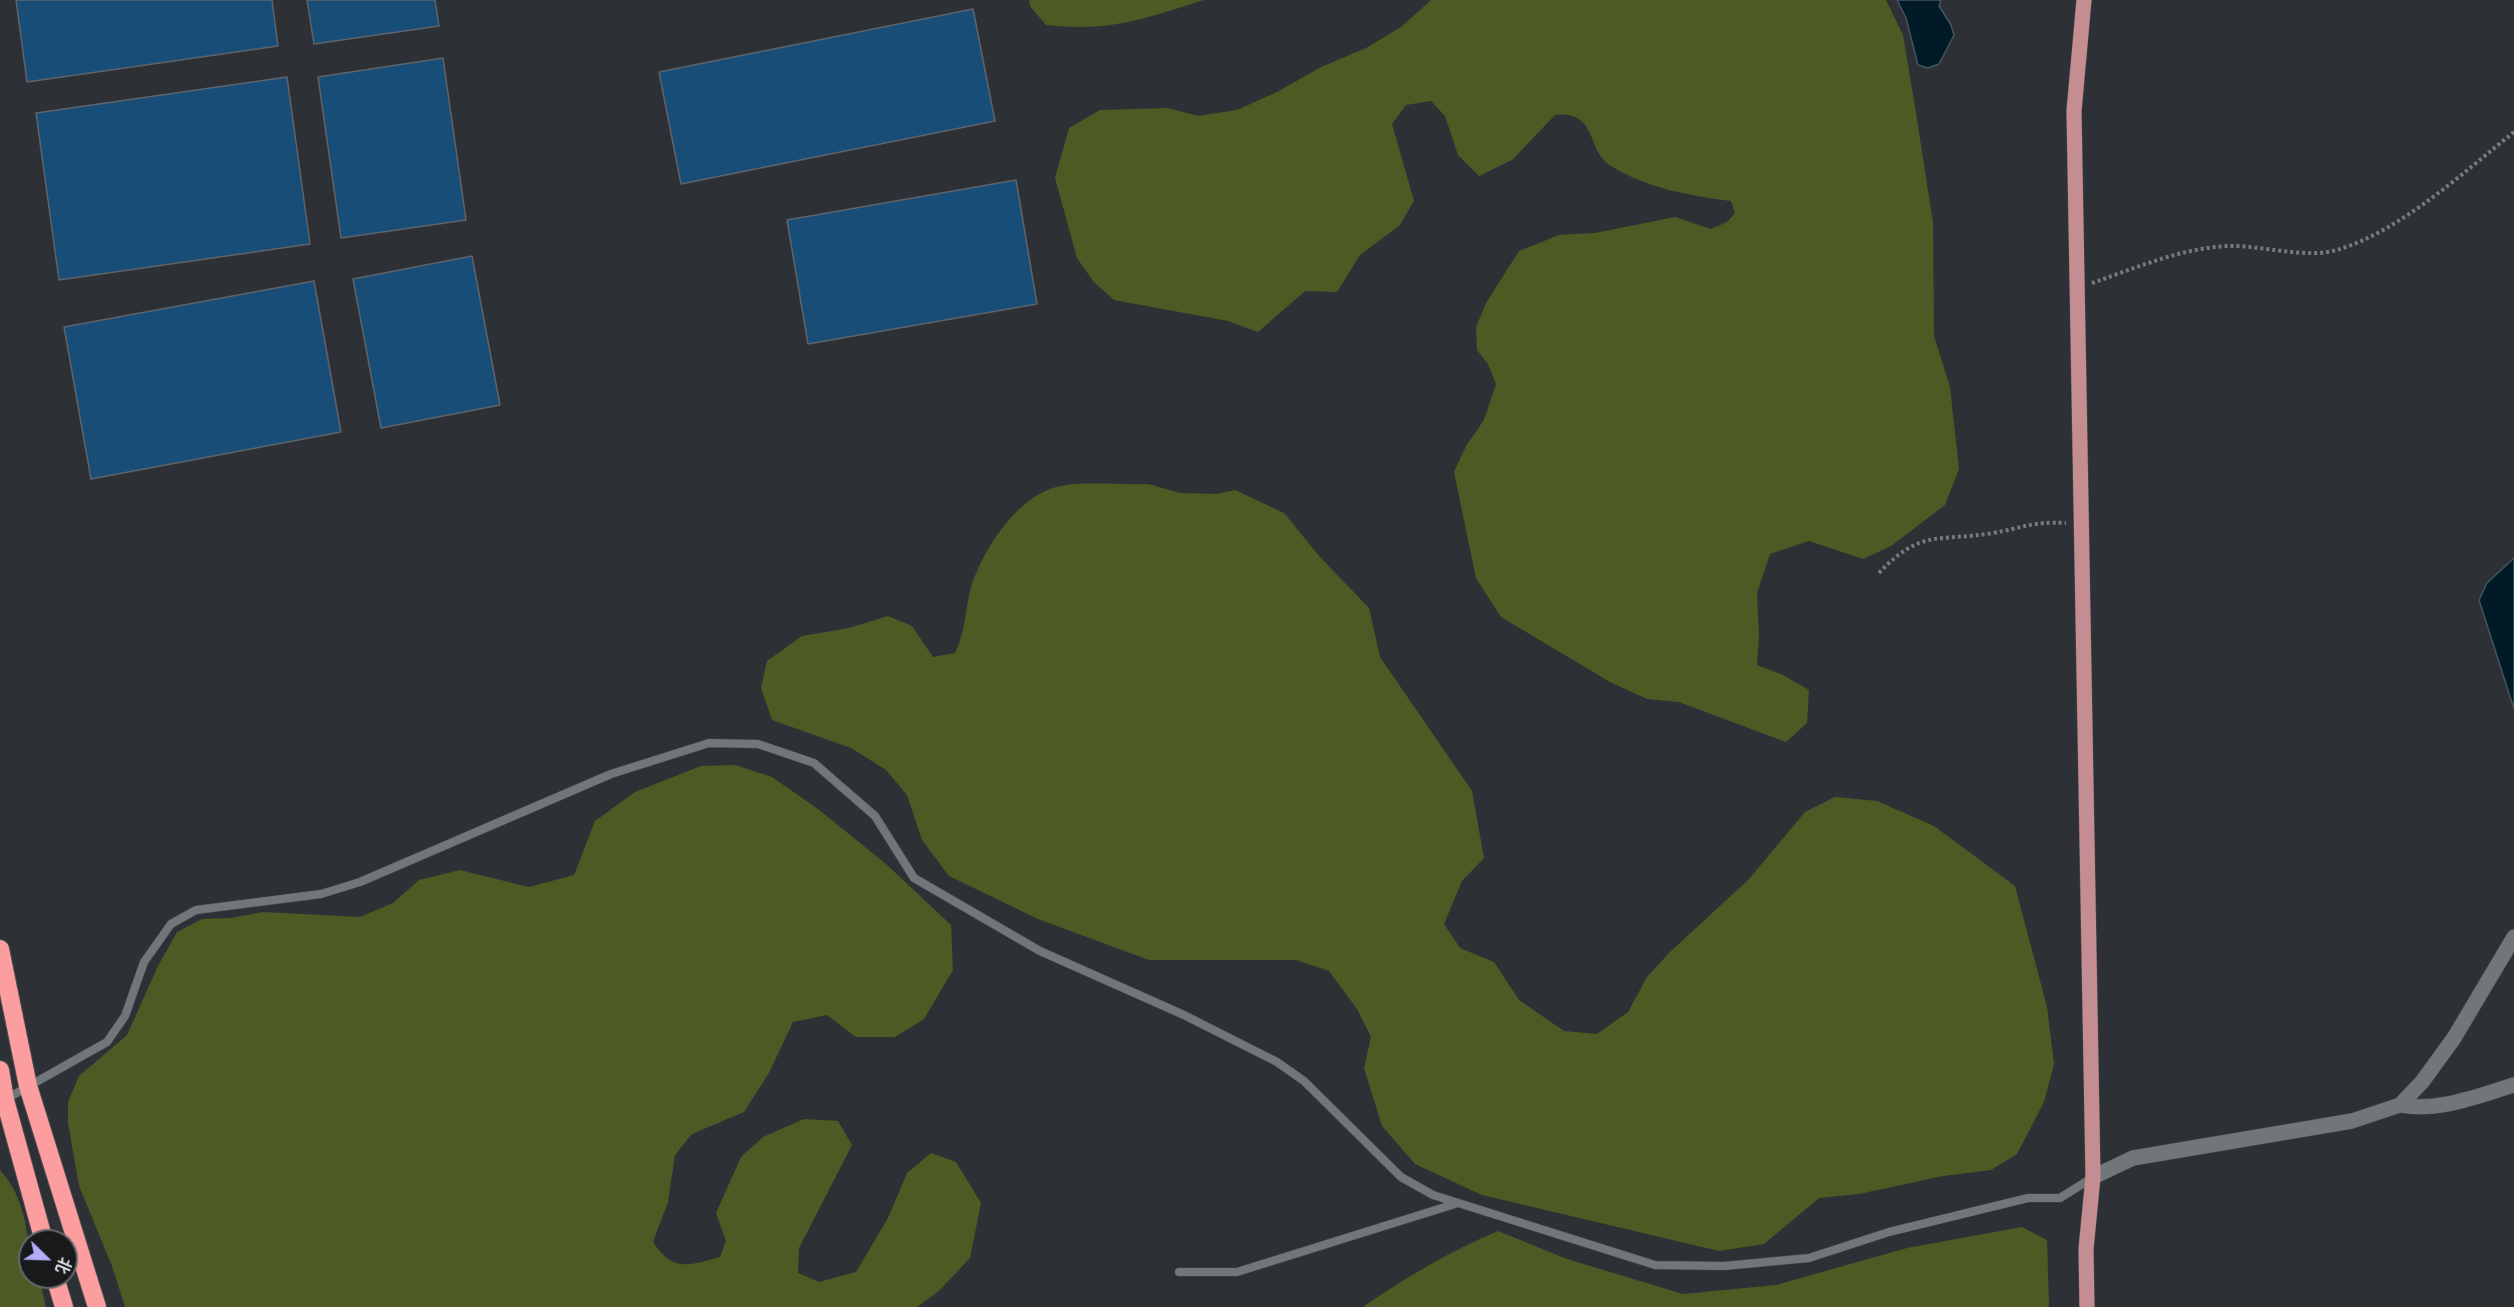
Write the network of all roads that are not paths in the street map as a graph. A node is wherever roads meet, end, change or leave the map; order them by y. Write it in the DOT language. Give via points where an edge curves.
graph roads {
  1 [pos="2084,0"];
  2 [pos="2514,937"];
  3 [pos="0,949"];
  4 [pos="0,1070"];
  5 [pos="2514,1085"];
  6 [pos="27,1086"];
  7 [pos="5,1100"];
  8 [pos="2400,1105"];
  9 [pos="2093,1177"];
  10 [pos="1460,1203"];
  11 [pos="40,1229"];
  12 [pos="1179,1272"];
  13 [pos="59,1289"];
  14 [pos="64,1307"];
  15 [pos="97,1307"];
  16 [pos="2087,1307"];
  1 -- 9 [label="main road" via="2074,111"];
  2 -- 8 [label="street" via="2454,1038"];
  3 -- 6 [label="highway"];
  4 -- 7 [label="highway"];
  5 -- 8 [label="street" via="2439,1106 2420,1109"];
  6 -- 7 [label="lane"];
  6 -- 10 [label="lane" via="107,1042 125,1016 144,962 171,924 196,910 321,894 360,882 611,774 709,743 758,744 814,763 875,816 914,878 1040,951 1184,1014 1277,1062 1304,1081 1401,1177 1433,1195"];
  6 -- 15 [label="highway"];
  7 -- 11 [label="highway" via="9,1126"];
  8 -- 9 [label="street" via="2352,1121 2133,1158"];
  9 -- 10 [label="lane" via="2060,1198 2028,1198 1889,1232 1809,1258 1724,1266 1656,1264"];
  9 -- 16 [label="main road" via="2086,1249"];
  10 -- 12 [label="lane" via="1238,1272"];
  13 -- 14 [label="highway"];
}
